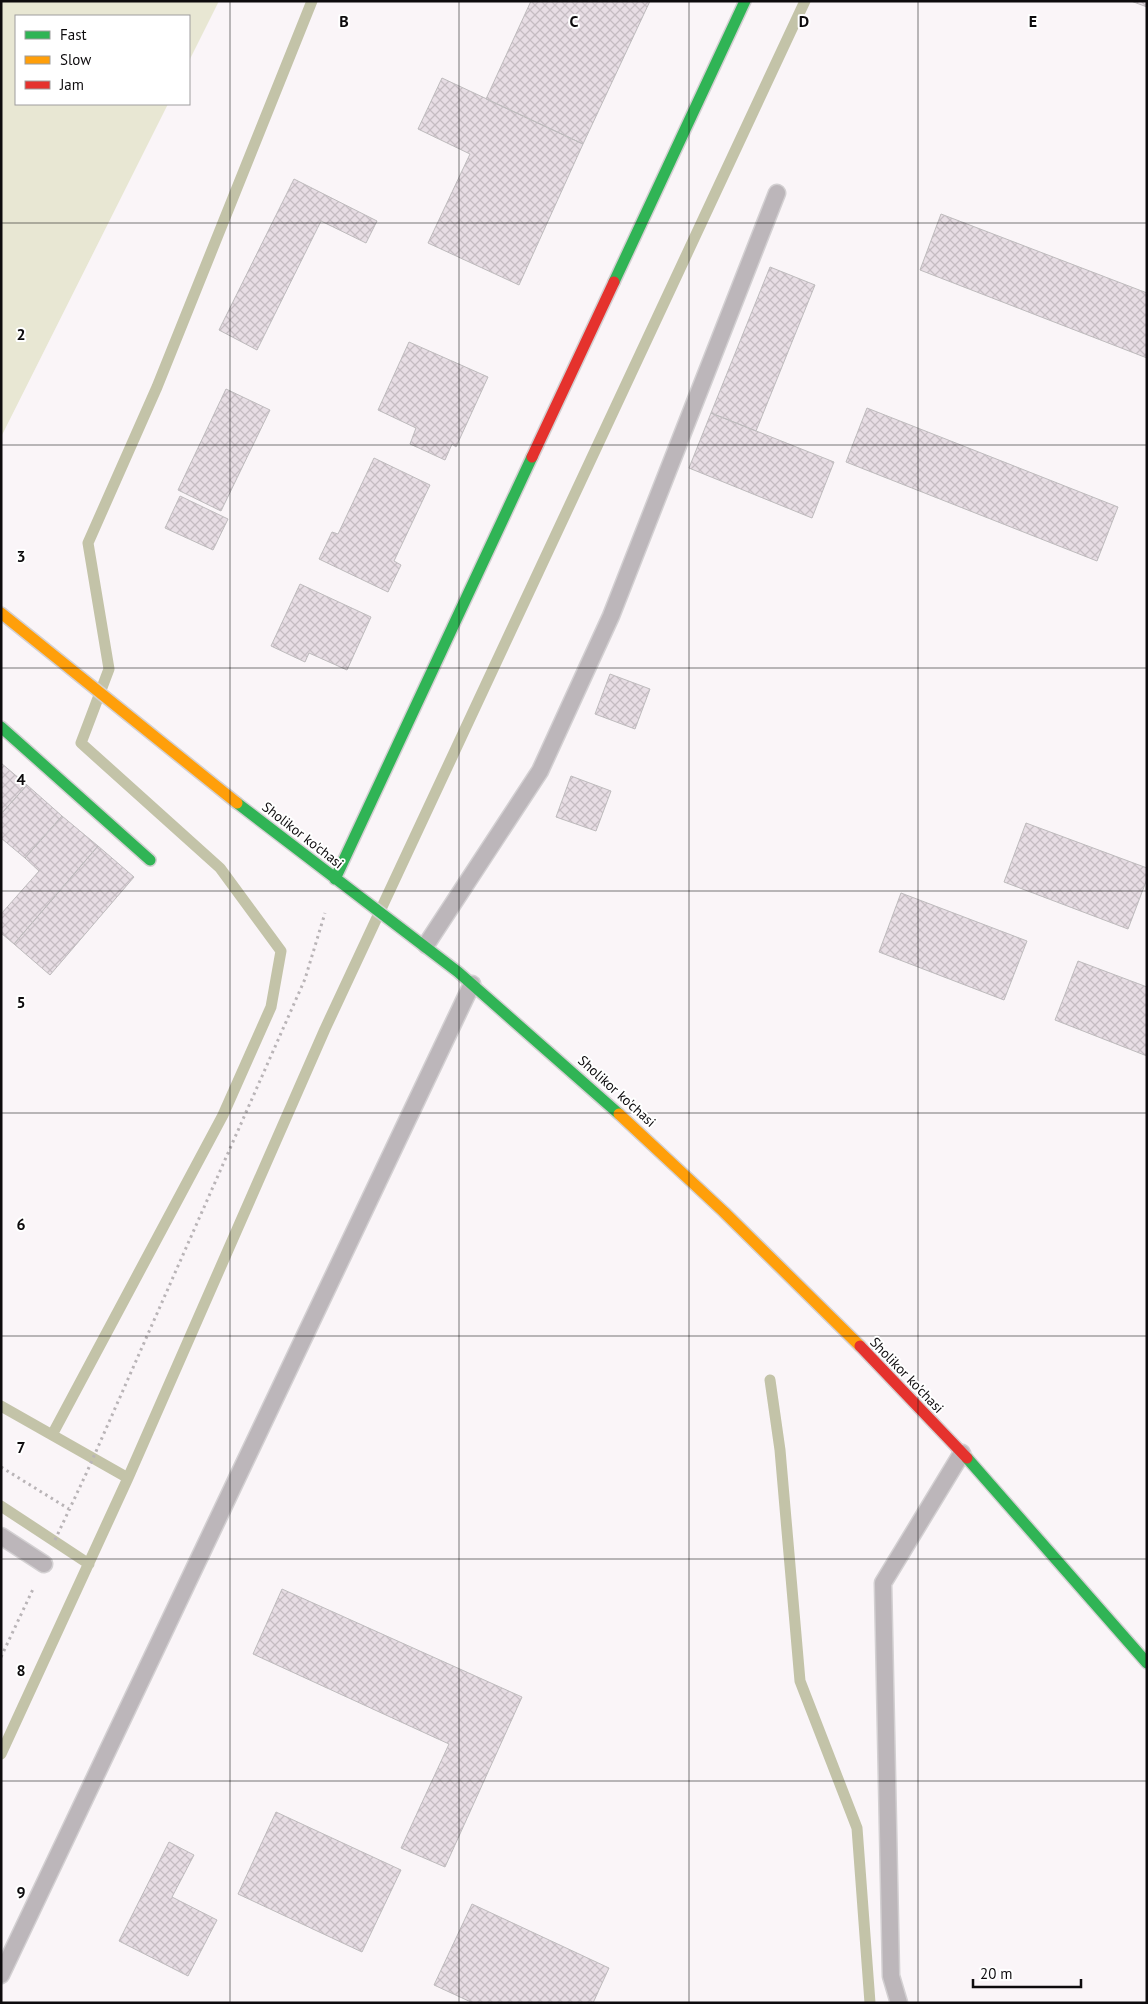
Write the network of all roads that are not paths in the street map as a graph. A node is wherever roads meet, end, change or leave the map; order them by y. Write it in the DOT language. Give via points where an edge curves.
graph roads {
  1 [pos="744,1"];
  2 [pos="777,193"];
  3 [pos="1,613"];
  4 [pos="1,727"];
  5 [pos="150,860"];
  6 [pos="335,879"];
  7 [pos="426,945"];
  8 [pos="472,984"];
  9 [pos="962,1452"];
  10 [pos="1,1536"];
  11 [pos="44,1564"];
  12 [pos="1147,1663"];
  13 [pos="1,1975"];
  14 [pos="899,2003"];
  1 -- 6 [label="street"];
  2 -- 7 [label="lane" via="612,616 544,763"];
  3 -- 6 [label="street, Sholikor ko'chasi"];
  4 -- 5 [label="street"];
  6 -- 7 [label="street, Sholikor ko'chasi"];
  7 -- 8 [label="street, Sholikor ko'chasi"];
  8 -- 9 [label="street, Sholikor ko'chasi" via="625,1118 785,1270"];
  8 -- 13 [label="lane"];
  9 -- 12 [label="street, Sholikor ko'chasi"];
  9 -- 14 [label="lane" via="883,1584 891,1976"];
  10 -- 11 [label="lane"];
}
